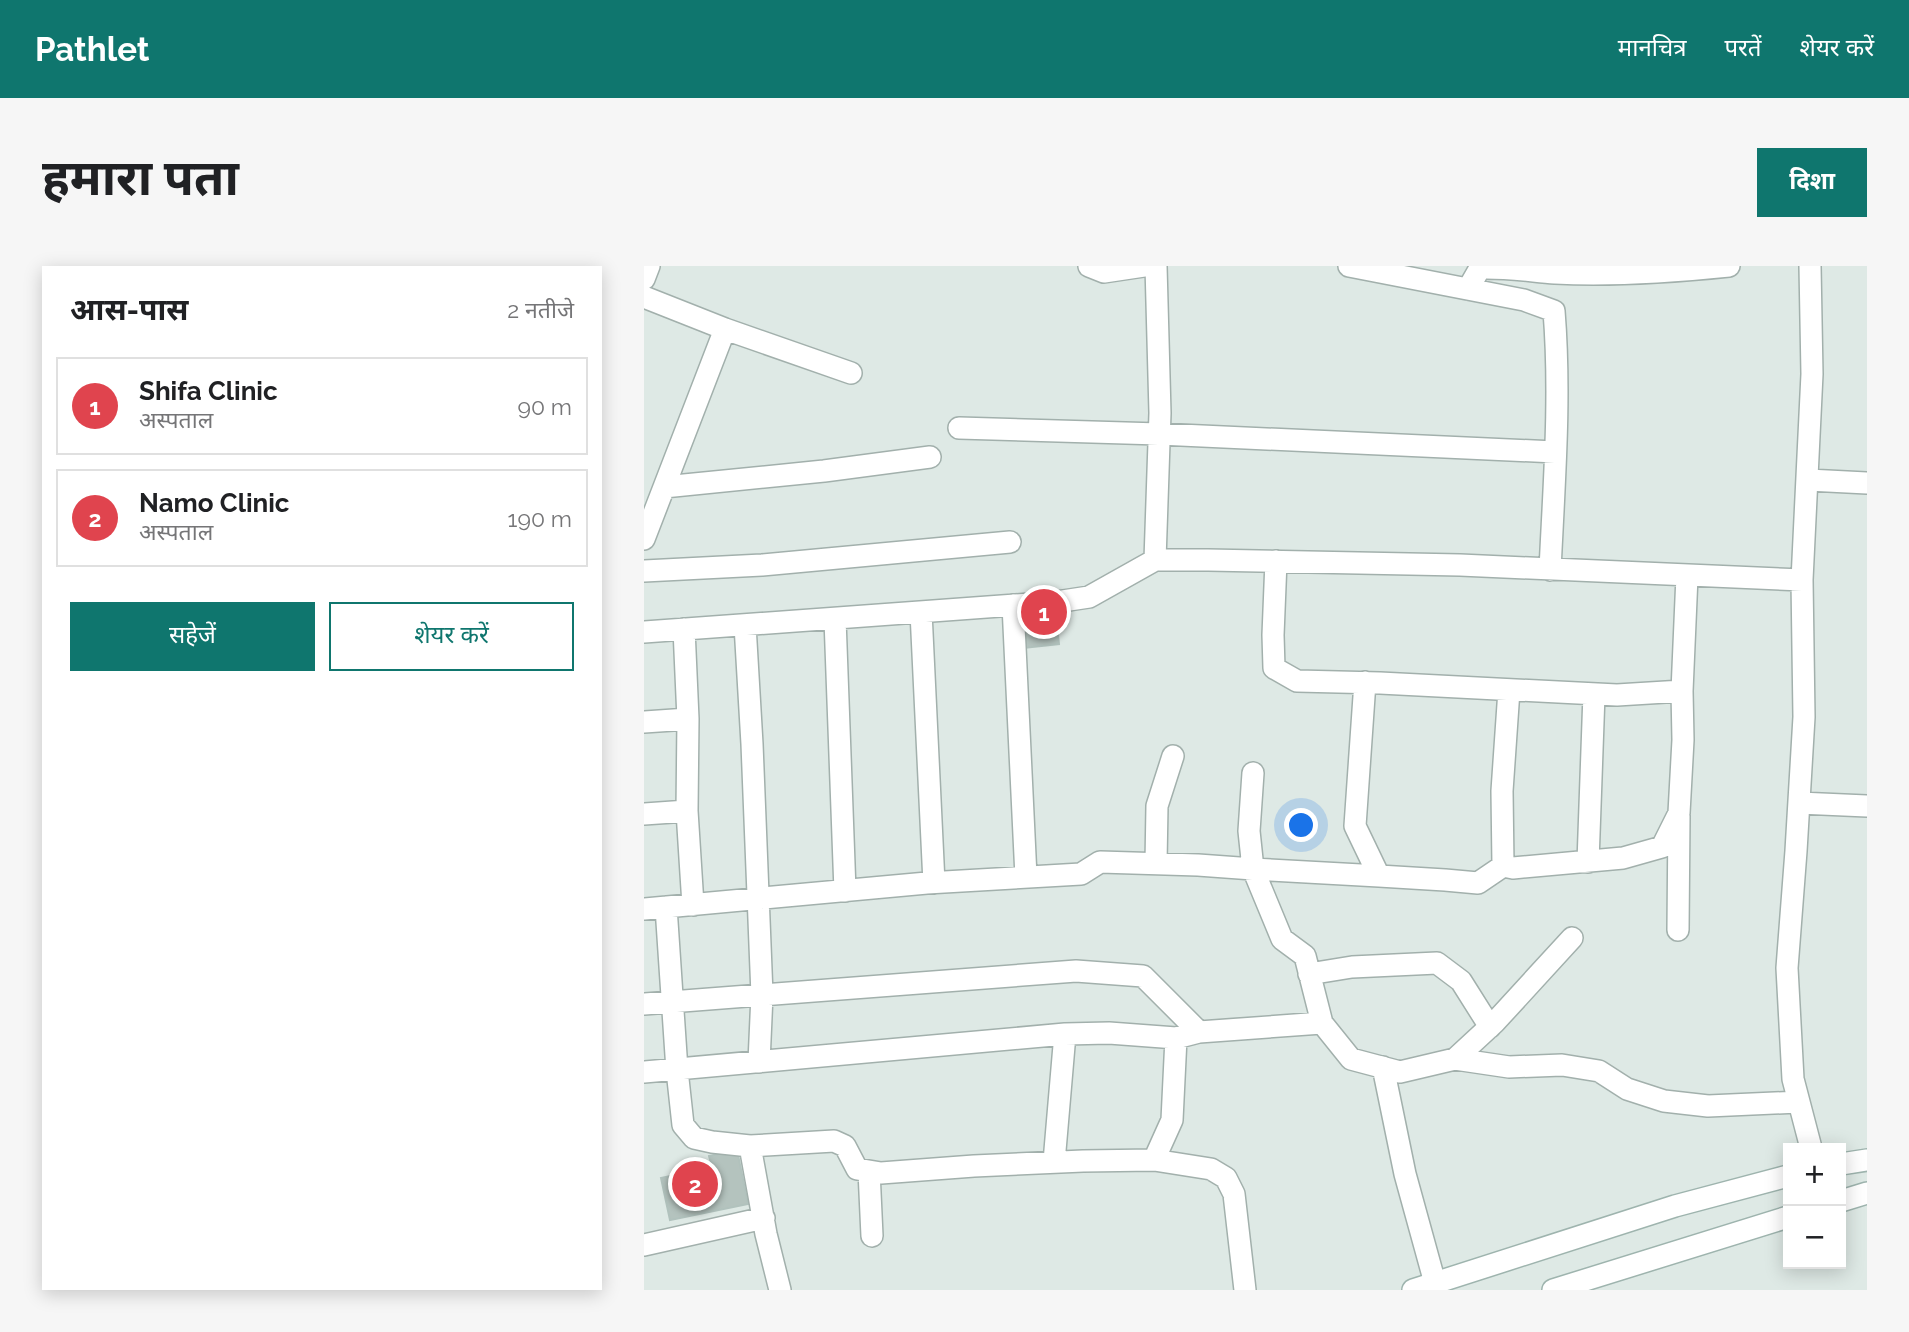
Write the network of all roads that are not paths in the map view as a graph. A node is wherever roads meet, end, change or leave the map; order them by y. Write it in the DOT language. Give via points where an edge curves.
graph roads {
  1 [pos="649,266"];
  2 [pos="1089,266"];
  3 [pos="1144,266"];
  4 [pos="1156,266"];
  5 [pos="1349,266"];
  6 [pos="1728,266"];
  7 [pos="1810,266"];
  8 [pos="644,279"];
  9 [pos="1468,289"];
  10 [pos="644,298"];
  11 [pos="725,329"];
  12 [pos="851,373"];
  13 [pos="959,428"];
  14 [pos="1159,434"];
  15 [pos="1555,452"];
  16 [pos="930,457"];
  17 [pos="1808,480"];
  18 [pos="1867,484"];
  19 [pos="664,487"];
  20 [pos="644,539"];
  21 [pos="1010,542"];
  22 [pos="1155,561"];
  23 [pos="1276,561"];
  24 [pos="1550,569"];
  25 [pos="644,571"];
  26 [pos="1687,576"];
  27 [pos="1802,580"];
  28 [pos="1013,605"];
  29 [pos="921,612"];
  30 [pos="835,619"];
  31 [pos="745,625"];
  32 [pos="684,629"];
  33 [pos="644,632"];
  34 [pos="1366,682"];
  35 [pos="1509,690"];
  36 [pos="1682,691"];
  37 [pos="1594,694"];
  38 [pos="688,719"];
  39 [pos="644,722"];
  40 [pos="1173,756"];
  41 [pos="1253,773"];
  42 [pos="1799,803"];
  43 [pos="1867,806"];
  44 [pos="687,811"];
  45 [pos="1679,813"];
  46 [pos="644,814"];
  47 [pos="1588,862"];
  48 [pos="1156,863"];
  49 [pos="1503,866"];
  50 [pos="1252,869"];
  51 [pos="1379,876"];
  52 [pos="1026,877"];
  53 [pos="934,883"];
  54 [pos="845,891"];
  55 [pos="758,899"];
  56 [pos="693,905"];
  57 [pos="666,907"];
  58 [pos="644,909"];
  59 [pos="1678,930"];
  60 [pos="1572,938"];
  61 [pos="1309,974"];
  62 [pos="762,995"];
  63 [pos="673,1002"];
  64 [pos="644,1004"];
  65 [pos="1322,1023"];
  66 [pos="1490,1027"];
  67 [pos="1199,1032"];
  68 [pos="1065,1034"];
  69 [pos="1176,1038"];
  70 [pos="1455,1059"];
  71 [pos="760,1062"];
  72 [pos="1383,1067"];
  73 [pos="677,1070"];
  74 [pos="644,1072"];
  75 [pos="1798,1102"];
  76 [pos="1810,1143"];
  77 [pos="750,1146"];
  78 [pos="1154,1160"];
  79 [pos="1867,1160"];
  80 [pos="1054,1162"];
  81 [pos="1846,1163"];
  82 [pos="869,1171"];
  83 [pos="1783,1177"];
  84 [pos="1867,1193"];
  85 [pos="1846,1199"];
  86 [pos="764,1218"];
  87 [pos="1783,1219"];
  88 [pos="872,1237"];
  89 [pos="644,1245"];
  90 [pos="1435,1283"];
  91 [pos="780,1290"];
  92 [pos="1245,1290"];
  93 [pos="1413,1290"];
  94 [pos="1553,1290"];
  1 -- 8 [label="street"];
  2 -- 3 [label="street" via="1104,272"];
  4 -- 14 [label="street"];
  5 -- 9 [label="street"];
  6 -- 9 [label="street" via="1619,273 1480,268"];
  7 -- 17 [label="street"];
  9 -- 15 [label="street" via="1554,311"];
  10 -- 11 [label="street"];
  11 -- 12 [label="street"];
  11 -- 19 [label="street"];
  13 -- 14 [label="street"];
  14 -- 15 [label="street"];
  14 -- 22 [label="street"];
  15 -- 24 [label="street"];
  16 -- 19 [label="street"];
  17 -- 18 [label="street"];
  17 -- 27 [label="street"];
  19 -- 20 [label="street"];
  21 -- 25 [label="street"];
  22 -- 23 [label="street"];
  22 -- 28 [label="street" via="1089,597"];
  23 -- 24 [label="street"];
  23 -- 34 [label="street" via="1274,668 1297,681"];
  24 -- 26 [label="street"];
  26 -- 27 [label="street"];
  26 -- 36 [label="street"];
  27 -- 42 [label="street" via="1804,717"];
  28 -- 29 [label="street"];
  28 -- 52 [label="street"];
  29 -- 30 [label="street"];
  29 -- 53 [label="street"];
  30 -- 31 [label="street"];
  30 -- 54 [label="street"];
  31 -- 32 [label="street"];
  31 -- 55 [label="street"];
  32 -- 33 [label="street"];
  32 -- 38 [label="street"];
  34 -- 35 [label="street"];
  34 -- 51 [label="street" via="1355,826"];
  35 -- 37 [label="street"];
  35 -- 49 [label="street" via="1502,791"];
  36 -- 37 [label="street"];
  36 -- 45 [label="street"];
  37 -- 47 [label="street"];
  38 -- 39 [label="street"];
  38 -- 44 [label="street"];
  40 -- 48 [label="street" via="1157,806"];
  41 -- 50 [label="street"];
  42 -- 43 [label="street"];
  42 -- 75 [label="street" via="1787,968"];
  44 -- 46 [label="street"];
  44 -- 56 [label="street"];
  45 -- 47 [label="street" via="1661,847"];
  45 -- 59 [label="street"];
  47 -- 49 [label="street"];
  48 -- 50 [label="street"];
  48 -- 52 [label="street" via="1100,862 1081,874"];
  49 -- 51 [label="street" via="1478,883"];
  50 -- 51 [label="street"];
  50 -- 61 [label="street" via="1282,939 1305,956"];
  52 -- 53 [label="street"];
  53 -- 54 [label="street"];
  54 -- 55 [label="street"];
  55 -- 56 [label="street"];
  55 -- 62 [label="street"];
  56 -- 57 [label="street"];
  57 -- 58 [label="street"];
  57 -- 63 [label="street"];
  60 -- 66 [label="street"];
  61 -- 65 [label="street"];
  61 -- 66 [label="street" via="1437,963 1461,981"];
  62 -- 63 [label="street"];
  62 -- 67 [label="street" via="1076,971 1143,976"];
  62 -- 71 [label="street"];
  63 -- 64 [label="street"];
  63 -- 73 [label="street"];
  65 -- 67 [label="street"];
  65 -- 72 [label="street" via="1351,1059"];
  66 -- 70 [label="street"];
  67 -- 69 [label="street"];
  68 -- 69 [label="street"];
  68 -- 71 [label="street"];
  68 -- 80 [label="street"];
  69 -- 78 [label="street" via="1172,1120"];
  70 -- 72 [label="street" via="1400,1072"];
  70 -- 75 [label="street" via="1509,1067 1562,1065 1599,1070 1627,1088 1664,1101 1708,1106"];
  71 -- 73 [label="street"];
  72 -- 90 [label="street" via="1405,1174"];
  73 -- 74 [label="street"];
  73 -- 77 [label="street" via="683,1125 694,1138"];
  75 -- 76 [label="street"];
  77 -- 82 [label="street" via="834,1140 845,1146 857,1169"];
  77 -- 86 [label="street"];
  78 -- 80 [label="street"];
  78 -- 92 [label="street" via="1211,1169 1226,1178 1234,1194"];
  79 -- 81 [label="street"];
  80 -- 82 [label="street" via="881,1174"];
  82 -- 88 [label="street"];
  83 -- 90 [label="street" via="1675,1206"];
  84 -- 85 [label="street"];
  86 -- 89 [label="street"];
  86 -- 91 [label="street"];
  87 -- 94 [label="street"];
  90 -- 93 [label="street"];
}
